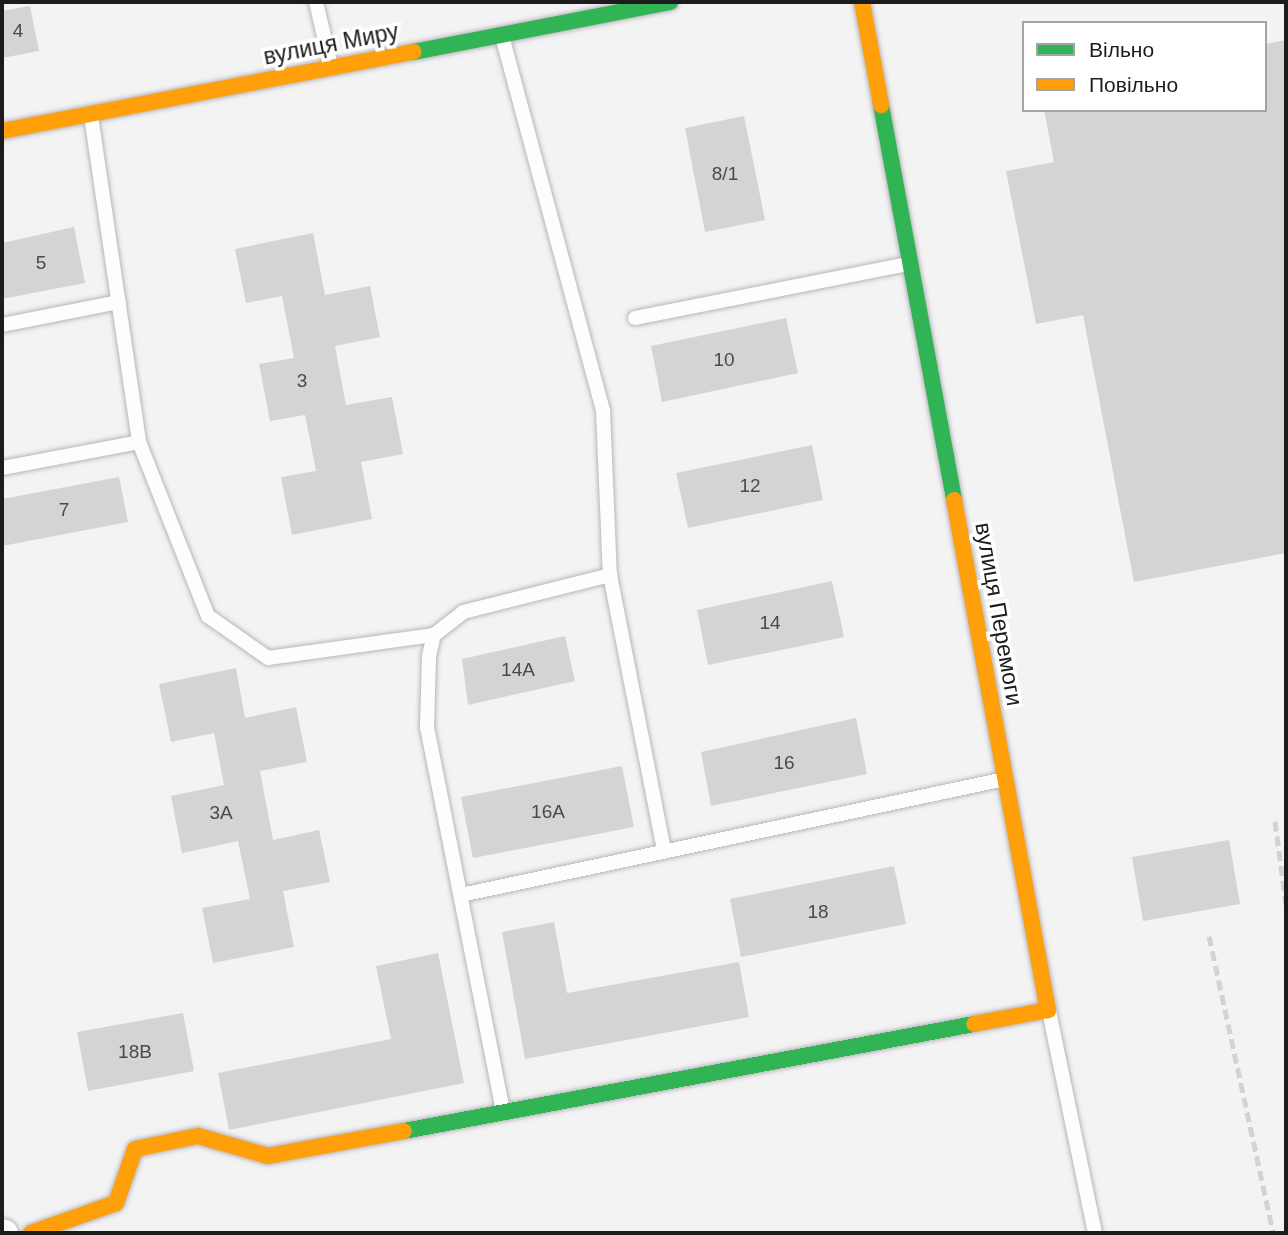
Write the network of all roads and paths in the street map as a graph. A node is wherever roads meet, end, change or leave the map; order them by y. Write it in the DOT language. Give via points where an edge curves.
graph roads {
  1 [pos="316,2"];
  2 [pos="670,2"];
  3 [pos="862,2"];
  4 [pos="501,34"];
  5 [pos="332,67"];
  6 [pos="90,114"];
  7 [pos="2,131"];
  8 [pos="911,264"];
  9 [pos="119,302"];
  10 [pos="635,317"];
  11 [pos="2,325"];
  12 [pos="139,442"];
  13 [pos="2,468"];
  14 [pos="610,575"];
  15 [pos="434,635"];
  16 [pos="1006,779"];
  17 [pos="664,851"];
  18 [pos="461,895"];
  19 [pos="1048,1010"];
  20 [pos="503,1111"];
  21 [pos="31,1233"];
  22 [pos="1095,1233"];
  1 -- 5 [label="lane"];
  2 -- 4 [label="street, вулиця Миру"];
  3 -- 8 [label="street, вулиця Перемоги"];
  4 -- 5 [label="street, вулиця Миру"];
  4 -- 14 [label="lane" via="603,411"];
  5 -- 6 [label="street, вулиця Миру"];
  6 -- 7 [label="street, вулиця Миру"];
  6 -- 9 [label="lane"];
  8 -- 10 [label="lane"];
  8 -- 16 [label="street, вулиця Перемоги"];
  9 -- 11 [label="lane"];
  9 -- 12 [label="lane"];
  12 -- 13 [label="lane"];
  12 -- 15 [label="lane" via="208,616 268,658"];
  14 -- 15 [label="lane" via="463,612"];
  14 -- 17 [label="lane"];
  15 -- 18 [label="lane" via="425,692 427,728"];
  16 -- 17 [label="lane"];
  16 -- 19 [label="street, вулиця Перемоги"];
  17 -- 18 [label="lane"];
  18 -- 20 [label="lane"];
  19 -- 20 [label="street"];
  19 -- 22 [label="lane, вулиця Перемоги"];
  20 -- 21 [label="street" via="268,1156 198,1136 135,1149 116,1203"];
}
